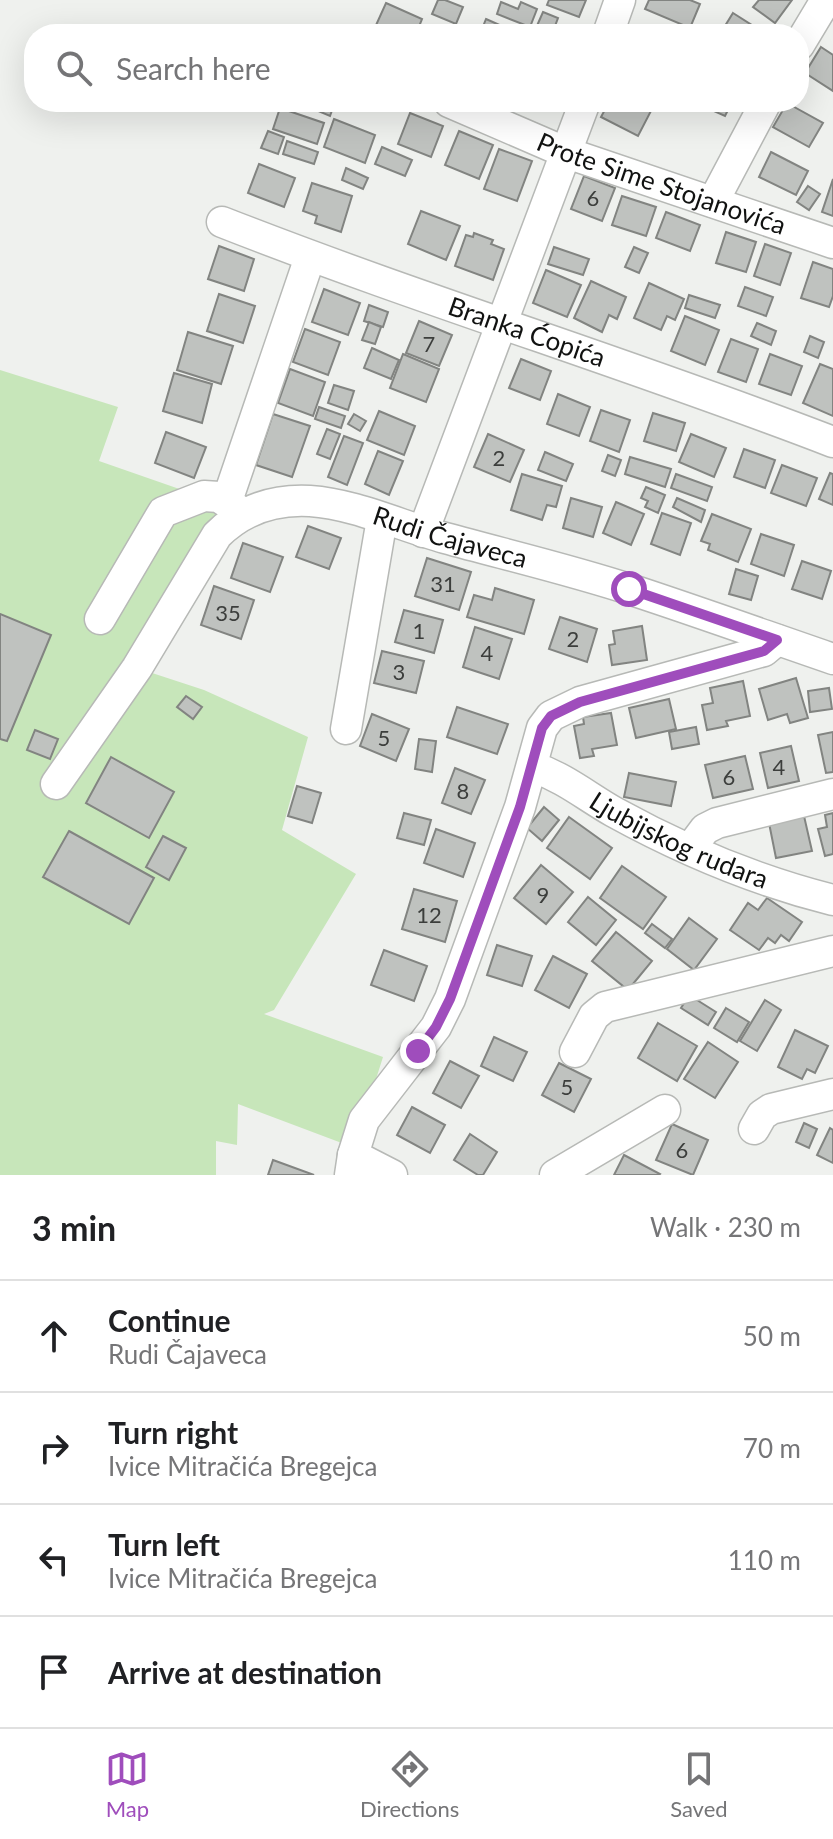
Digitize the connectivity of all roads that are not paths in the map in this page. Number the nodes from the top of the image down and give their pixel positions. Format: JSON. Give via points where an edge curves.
{"nodes":[{"id":1,"x":620,"y":0,"type":"edge"},
{"id":2,"x":826,"y":0,"type":"edge"},
{"id":3,"x":612,"y":24,"type":"edge"},
{"id":4,"x":809,"y":28,"type":"edge"},
{"id":5,"x":472,"y":112,"type":"edge"},
{"id":6,"x":581,"y":112,"type":"edge"},
{"id":7,"x":761,"y":112,"type":"edge"},
{"id":8,"x":567,"y":153,"type":"junction"},
{"id":9,"x":713,"y":202,"type":"junction"},
{"id":10,"x":222,"y":222,"type":"dead end"},
{"id":11,"x":833,"y":243,"type":"edge"},
{"id":12,"x":310,"y":257,"type":"junction"},
{"id":13,"x":502,"y":322,"type":"junction"},
{"id":14,"x":833,"y":442,"type":"edge"},
{"id":15,"x":234,"y":507,"type":"junction"},
{"id":16,"x":382,"y":519,"type":"junction"},
{"id":17,"x":423,"y":532,"type":"junction"},
{"id":18,"x":100,"y":619,"type":"dead end"},
{"id":19,"x":777,"y":640,"type":"junction"},
{"id":20,"x":833,"y":659,"type":"edge"},
{"id":21,"x":346,"y":729,"type":"dead end"},
{"id":22,"x":533,"y":767,"type":"junction"},
{"id":23,"x":56,"y":784,"type":"dead end"},
{"id":24,"x":833,"y":794,"type":"edge"},
{"id":25,"x":690,"y":849,"type":"junction"},
{"id":26,"x":833,"y":900,"type":"edge"},
{"id":27,"x":833,"y":951,"type":"edge"},
{"id":28,"x":575,"y":1052,"type":"dead end"},
{"id":29,"x":833,"y":1094,"type":"edge"},
{"id":30,"x":665,"y":1110,"type":"dead end"},
{"id":31,"x":754,"y":1129,"type":"dead end"},
{"id":32,"x":351,"y":1165,"type":"edge"},
{"id":33,"x":392,"y":1175,"type":"edge"},
{"id":34,"x":555,"y":1175,"type":"edge"}],
"edges":[{"from":1,"to":3,"type":"street"},
{"from":2,"to":4,"type":"street"},
{"from":5,"to":8,"type":"street","name":"Prote Sime Stojanovića"},
{"from":6,"to":8,"type":"street"},
{"from":7,"to":9,"type":"street"},
{"from":8,"to":9,"type":"street","name":"Prote Sime Stojanovića"},
{"from":8,"to":13,"type":"street"},
{"from":9,"to":11,"type":"street","name":"Prote Sime Stojanovića"},
{"from":10,"to":12,"type":"street","name":"Branka Ćopića"},
{"from":12,"to":13,"type":"street","name":"Branka Ćopića"},
{"from":12,"to":15,"type":"street"},
{"from":13,"to":14,"type":"street","name":"Branka Ćopića"},
{"from":13,"to":17,"type":"street"},
{"from":15,"to":16,"type":"street","name":"Rudi Čajaveca","via":[[311,501]]},
{"from":15,"to":18,"type":"street","via":[[219,497],[204,496],[163,512]]},
{"from":15,"to":23,"type":"street","name":"Rudi Čajaveca","via":[[137,668]]},
{"from":16,"to":17,"type":"street","name":"Rudi Čajaveca"},
{"from":16,"to":21,"type":"street"},
{"from":17,"to":19,"type":"street","name":"Rudi Čajaveca","via":[[629,589]]},
{"from":19,"to":20,"type":"street","name":"Rudi Čajaveca"},
{"from":19,"to":22,"type":"street","via":[[764,651],[563,709],[542,728]]},
{"from":22,"to":25,"type":"street","name":"Ljubijskog rudara","via":[[559,776],[613,812]]},
{"from":22,"to":32,"type":"street","via":[[450,999],[436,1027],[364,1120]]},
{"from":24,"to":25,"type":"street","via":[[717,823],[705,829]]},
{"from":25,"to":26,"type":"street","name":"Ljubijskog rudara","via":[[784,888]]},
{"from":27,"to":28,"type":"street","via":[[605,1007],[594,1016]]},
{"from":29,"to":31,"type":"street","via":[[771,1109]]},
{"from":30,"to":34,"type":"street"},
{"from":32,"to":33,"type":"street"}]}
